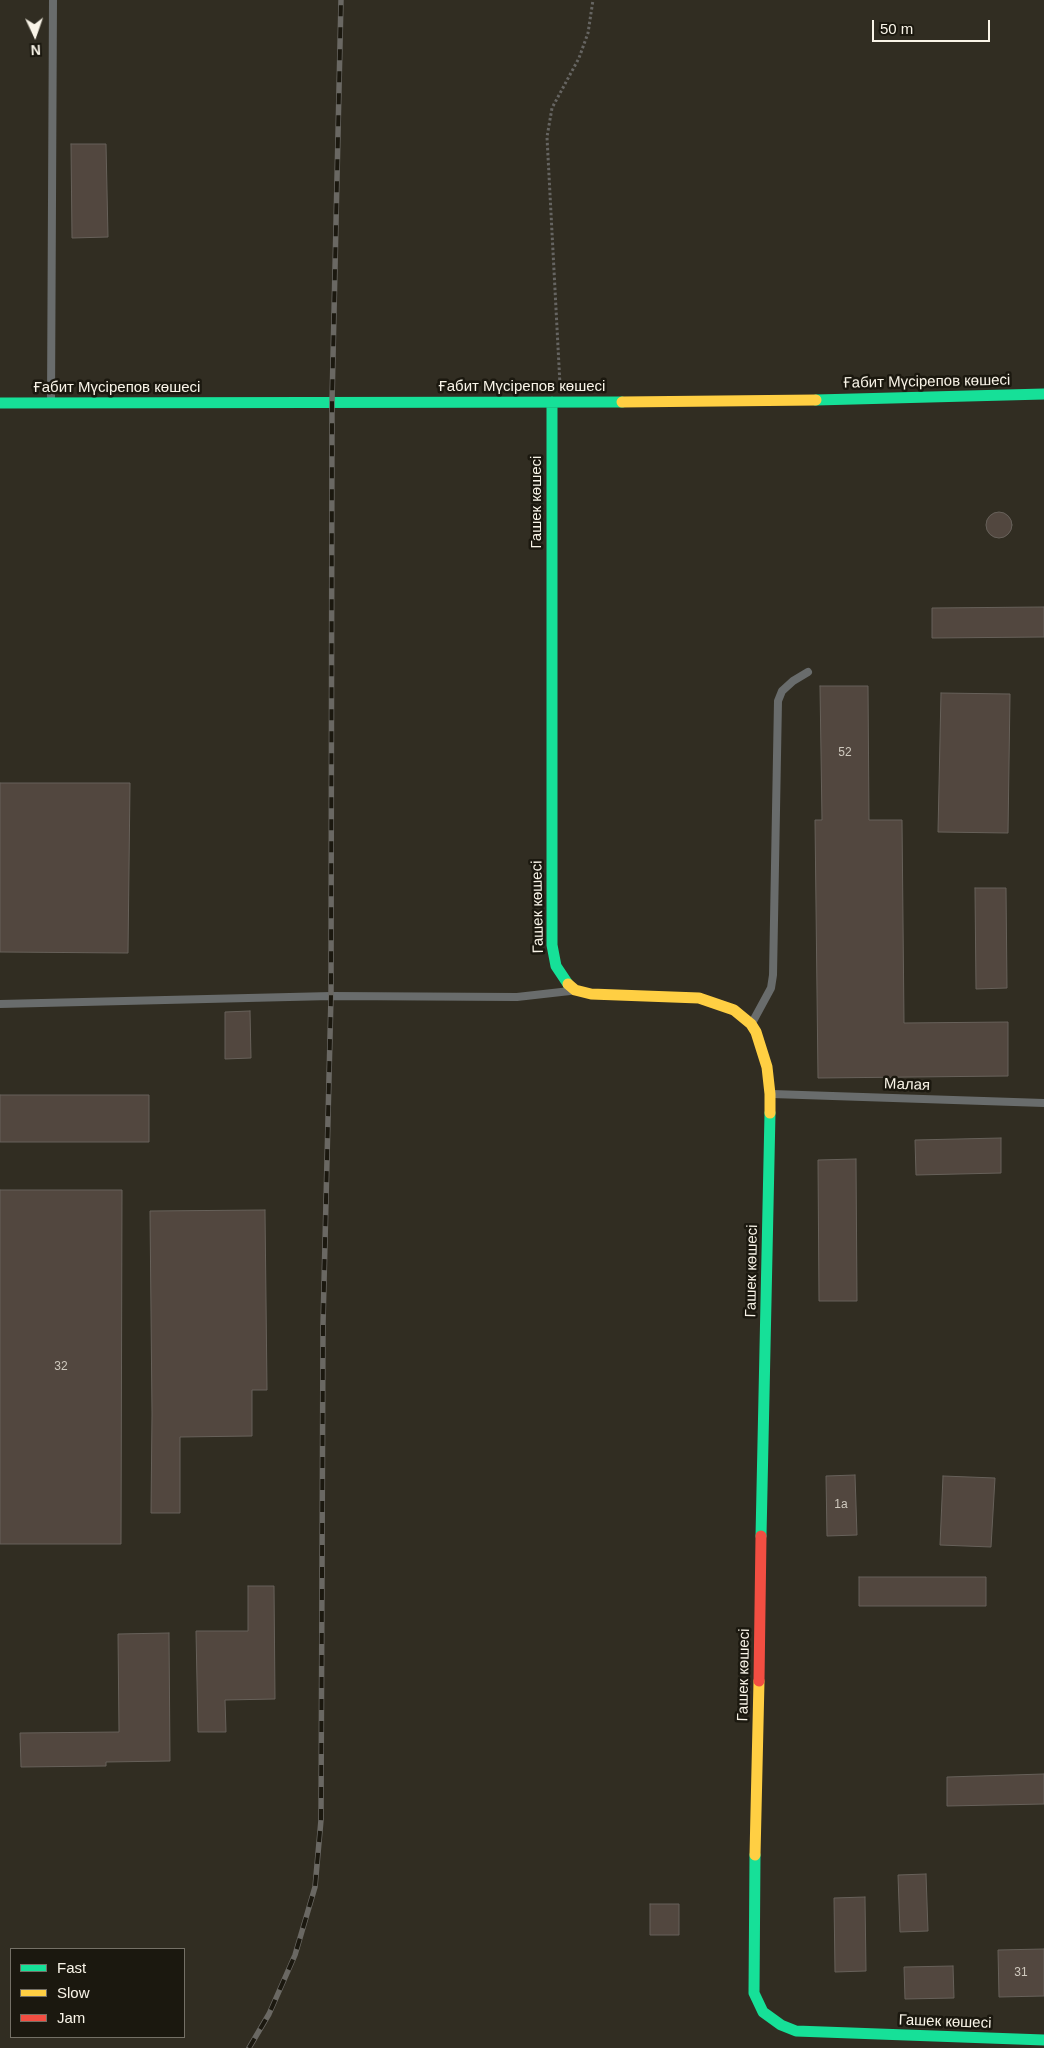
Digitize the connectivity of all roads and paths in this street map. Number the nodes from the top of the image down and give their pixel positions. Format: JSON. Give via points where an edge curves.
{"nodes":[{"id":1,"x":53,"y":0,"type":"edge"},
{"id":2,"x":593,"y":0,"type":"edge"},
{"id":3,"x":1044,"y":394,"type":"edge"},
{"id":4,"x":556,"y":402,"type":"junction"},
{"id":5,"x":0,"y":403,"type":"edge"},
{"id":6,"x":51,"y":403,"type":"junction"},
{"id":7,"x":808,"y":672,"type":"dead end"},
{"id":8,"x":575,"y":990,"type":"junction"},
{"id":9,"x":0,"y":1004,"type":"edge"},
{"id":10,"x":751,"y":1024,"type":"junction"},
{"id":11,"x":770,"y":1094,"type":"junction"},
{"id":12,"x":1044,"y":1103,"type":"edge"},
{"id":13,"x":850,"y":2034,"type":"junction"},
{"id":14,"x":1044,"y":2040,"type":"edge"},
{"id":15,"x":850,"y":2048,"type":"edge"}],
"edges":[{"from":1,"to":6,"type":"lane"},
{"from":2,"to":4,"type":"path","via":[[588,33],[579,58],[552,108],[547,137]]},
{"from":3,"to":4,"type":"street","name":"Ғабит Мүсірепов көшесі","via":[[726,402]]},
{"from":4,"to":6,"type":"street","name":"Ғабит Мүсірепов көшесі"},
{"from":4,"to":8,"type":"street","name":"Гашек көшесі","via":[[552,945],[556,966]]},
{"from":5,"to":6,"type":"street","name":"Ғабит Мүсірепов көшесі"},
{"from":7,"to":10,"type":"lane","via":[[782,691],[778,701],[773,975],[771,988]]},
{"from":8,"to":9,"type":"lane","via":[[517,998],[331,996]]},
{"from":8,"to":10,"type":"street","name":"Гашек көшесі","via":[[591,994],[699,998],[734,1010]]},
{"from":10,"to":11,"type":"street","name":"Гашек көшесі","via":[[763,1048]]},
{"from":11,"to":12,"type":"lane","name":"Малая"},
{"from":11,"to":13,"type":"street","name":"Гашек көшесі","via":[[754,1993],[763,2012],[781,2025],[796,2031]]},
{"from":13,"to":14,"type":"street","name":"Гашек көшесі"},
{"from":13,"to":15,"type":"street"}]}
